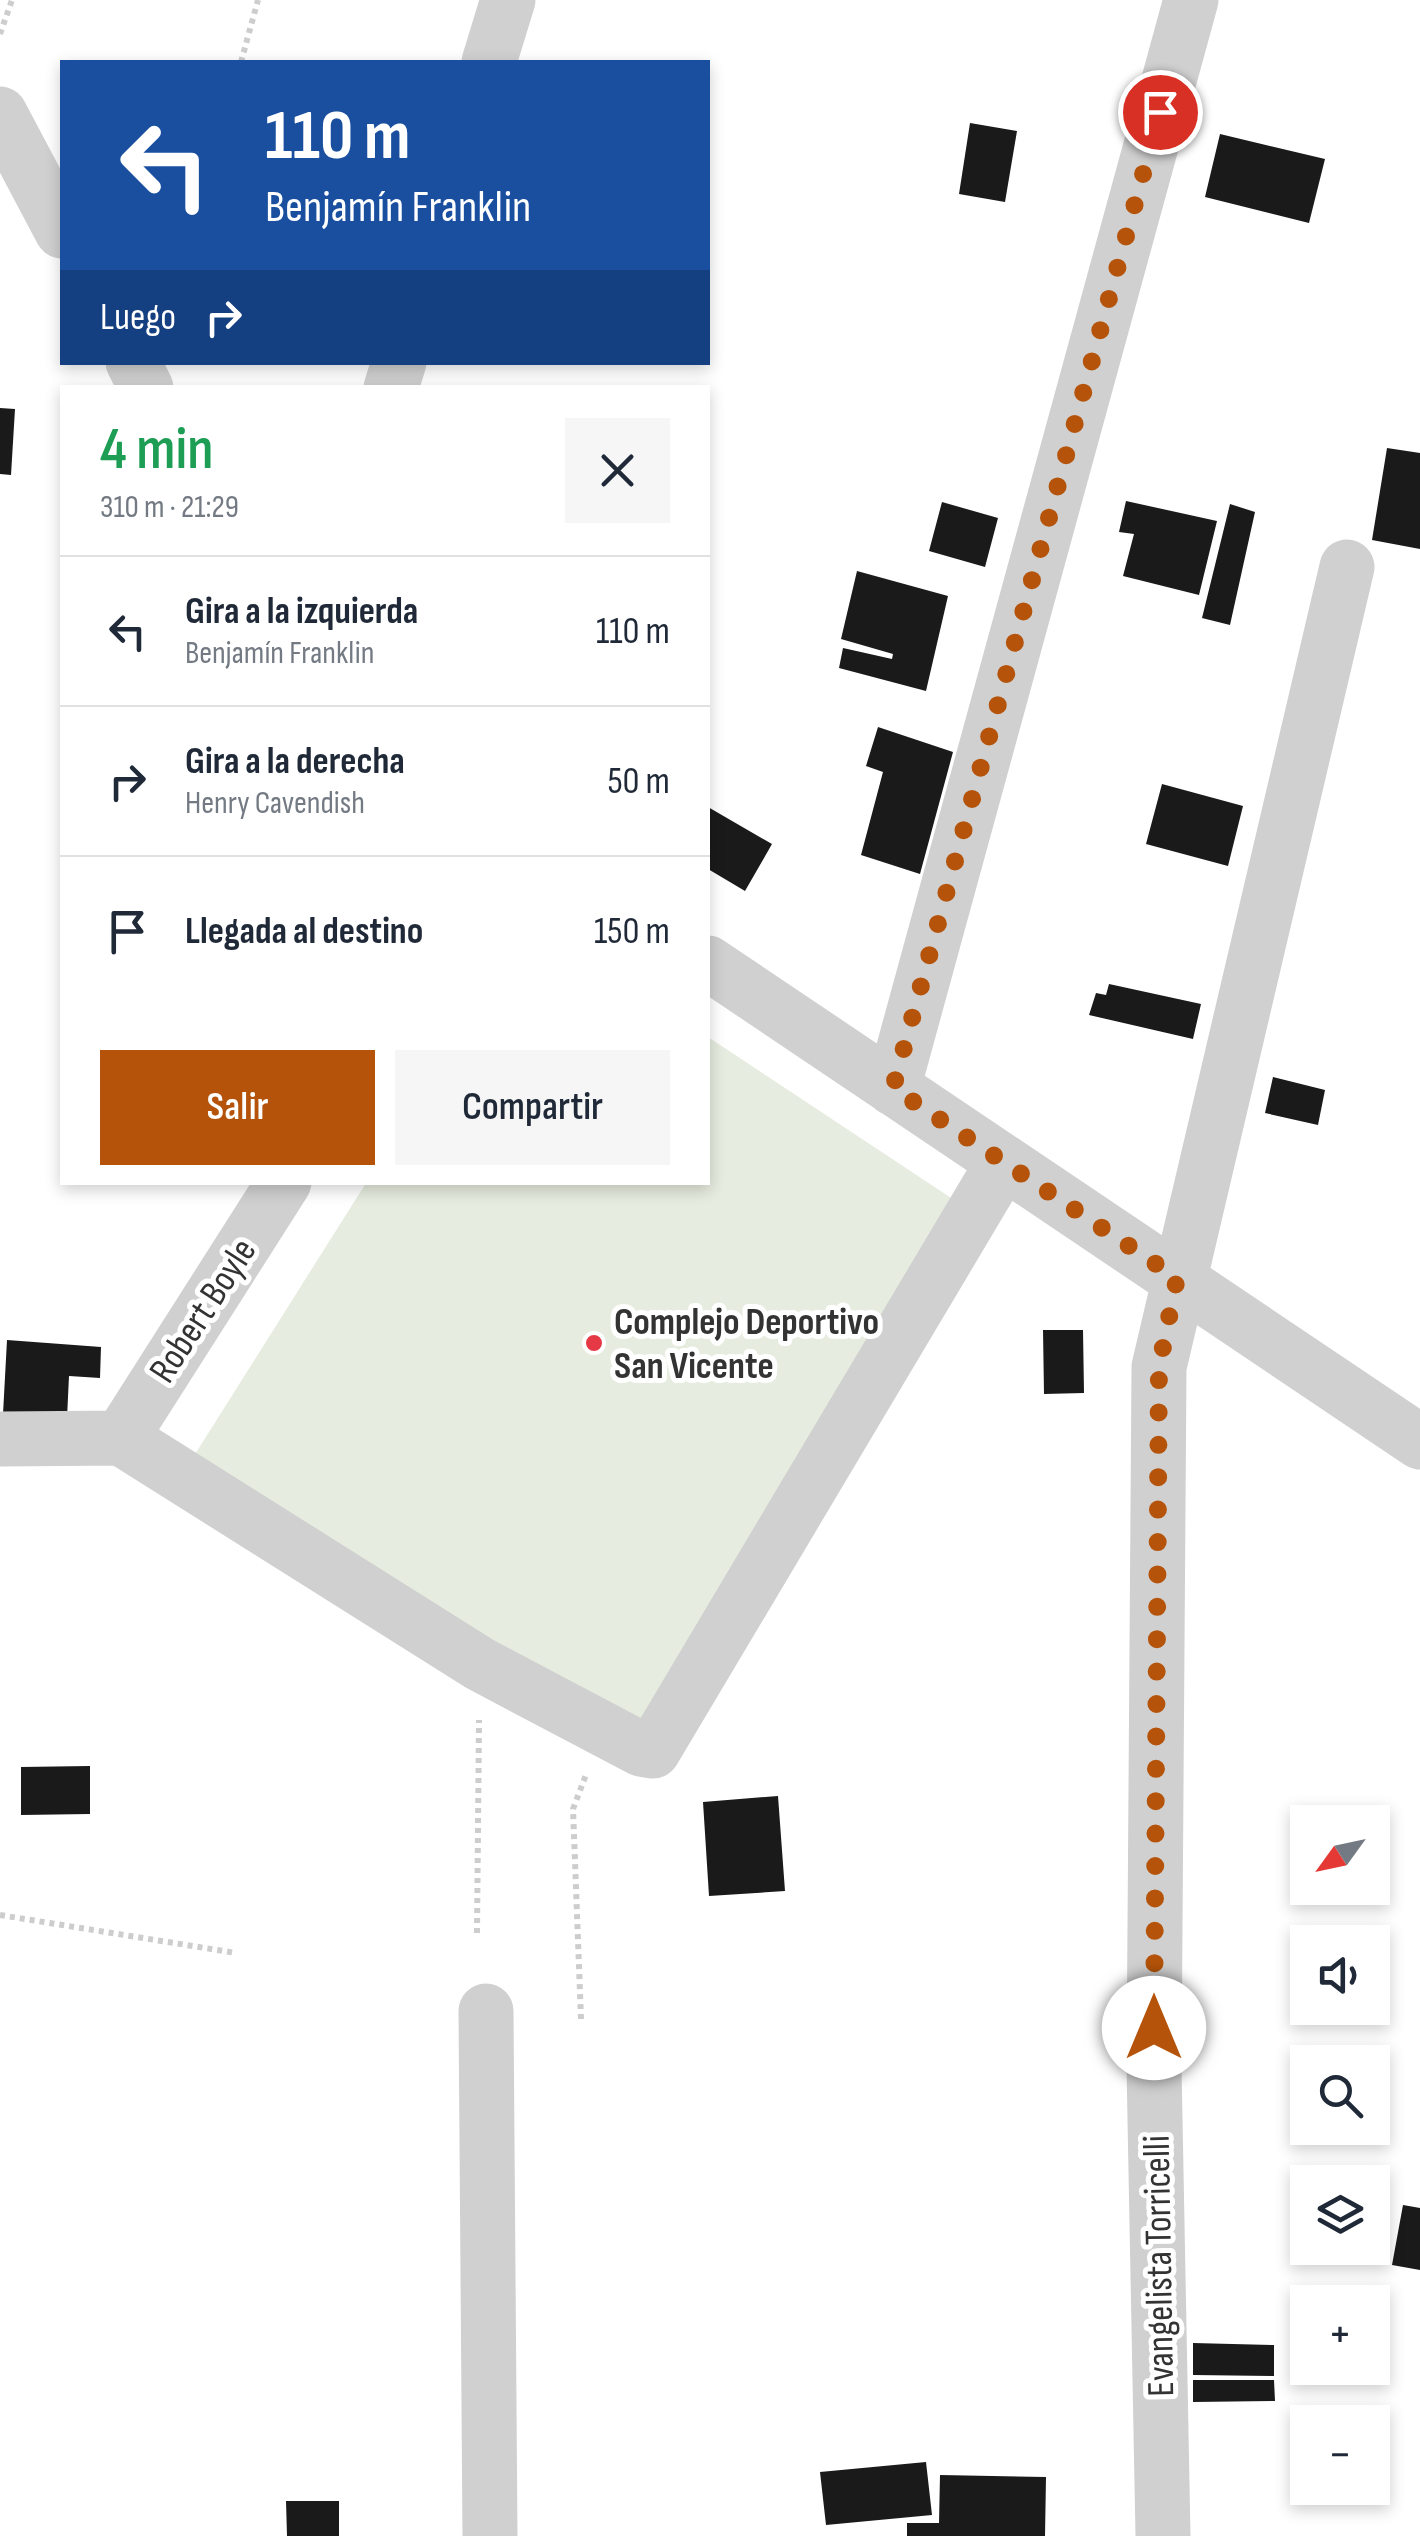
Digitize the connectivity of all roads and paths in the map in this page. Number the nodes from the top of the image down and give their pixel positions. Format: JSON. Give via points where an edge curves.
{"nodes":[{"id":1,"x":12,"y":0,"type":"edge"},
{"id":2,"x":258,"y":0,"type":"edge"},
{"id":3,"x":508,"y":0,"type":"edge"},
{"id":4,"x":1191,"y":0,"type":"edge"},
{"id":5,"x":0,"y":34,"type":"edge"},
{"id":6,"x":242,"y":60,"type":"edge"},
{"id":7,"x":490,"y":60,"type":"edge"},
{"id":8,"x":0,"y":114,"type":"edge"},
{"id":9,"x":60,"y":227,"type":"edge"},
{"id":10,"x":1347,"y":568,"type":"dead end"},
{"id":11,"x":710,"y":964,"type":"edge"},
{"id":12,"x":893,"y":1088,"type":"junction"},
{"id":13,"x":1004,"y":1163,"type":"junction"},
{"id":14,"x":282,"y":1185,"type":"edge"},
{"id":15,"x":1177,"y":1278,"type":"junction"},
{"id":16,"x":121,"y":1438,"type":"junction"},
{"id":17,"x":0,"y":1439,"type":"edge"},
{"id":18,"x":1420,"y":1442,"type":"edge"},
{"id":19,"x":480,"y":1664,"type":"junction"},
{"id":20,"x":611,"y":1732,"type":"junction"},
{"id":21,"x":0,"y":1916,"type":"edge"},
{"id":22,"x":476,"y":1933,"type":"dead end"},
{"id":23,"x":236,"y":1953,"type":"dead end"},
{"id":24,"x":486,"y":2011,"type":"dead end"},
{"id":25,"x":581,"y":2019,"type":"dead end"},
{"id":26,"x":490,"y":2536,"type":"edge"},
{"id":27,"x":1163,"y":2536,"type":"edge"}],
"edges":[{"from":1,"to":5,"type":"path"},
{"from":2,"to":6,"type":"path"},
{"from":3,"to":7,"type":"street"},
{"from":4,"to":12,"type":"street"},
{"from":8,"to":9,"type":"street"},
{"from":10,"to":15,"type":"street","name":"Evangelista Torricelli"},
{"from":11,"to":12,"type":"street"},
{"from":12,"to":13,"type":"street"},
{"from":13,"to":15,"type":"street"},
{"from":13,"to":20,"type":"street","via":[[657,1747],[647,1752]]},
{"from":14,"to":16,"type":"street","name":"Robert Boyle"},
{"from":15,"to":18,"type":"street"},
{"from":15,"to":27,"type":"street","name":"Evangelista Torricelli","via":[[1158,1387],[1154,2067]]},
{"from":16,"to":17,"type":"street"},
{"from":16,"to":19,"type":"street"},
{"from":19,"to":20,"type":"street"},
{"from":19,"to":22,"type":"path"},
{"from":20,"to":25,"type":"path","via":[[573,1809]]},
{"from":21,"to":23,"type":"path"},
{"from":24,"to":26,"type":"street"}]}
